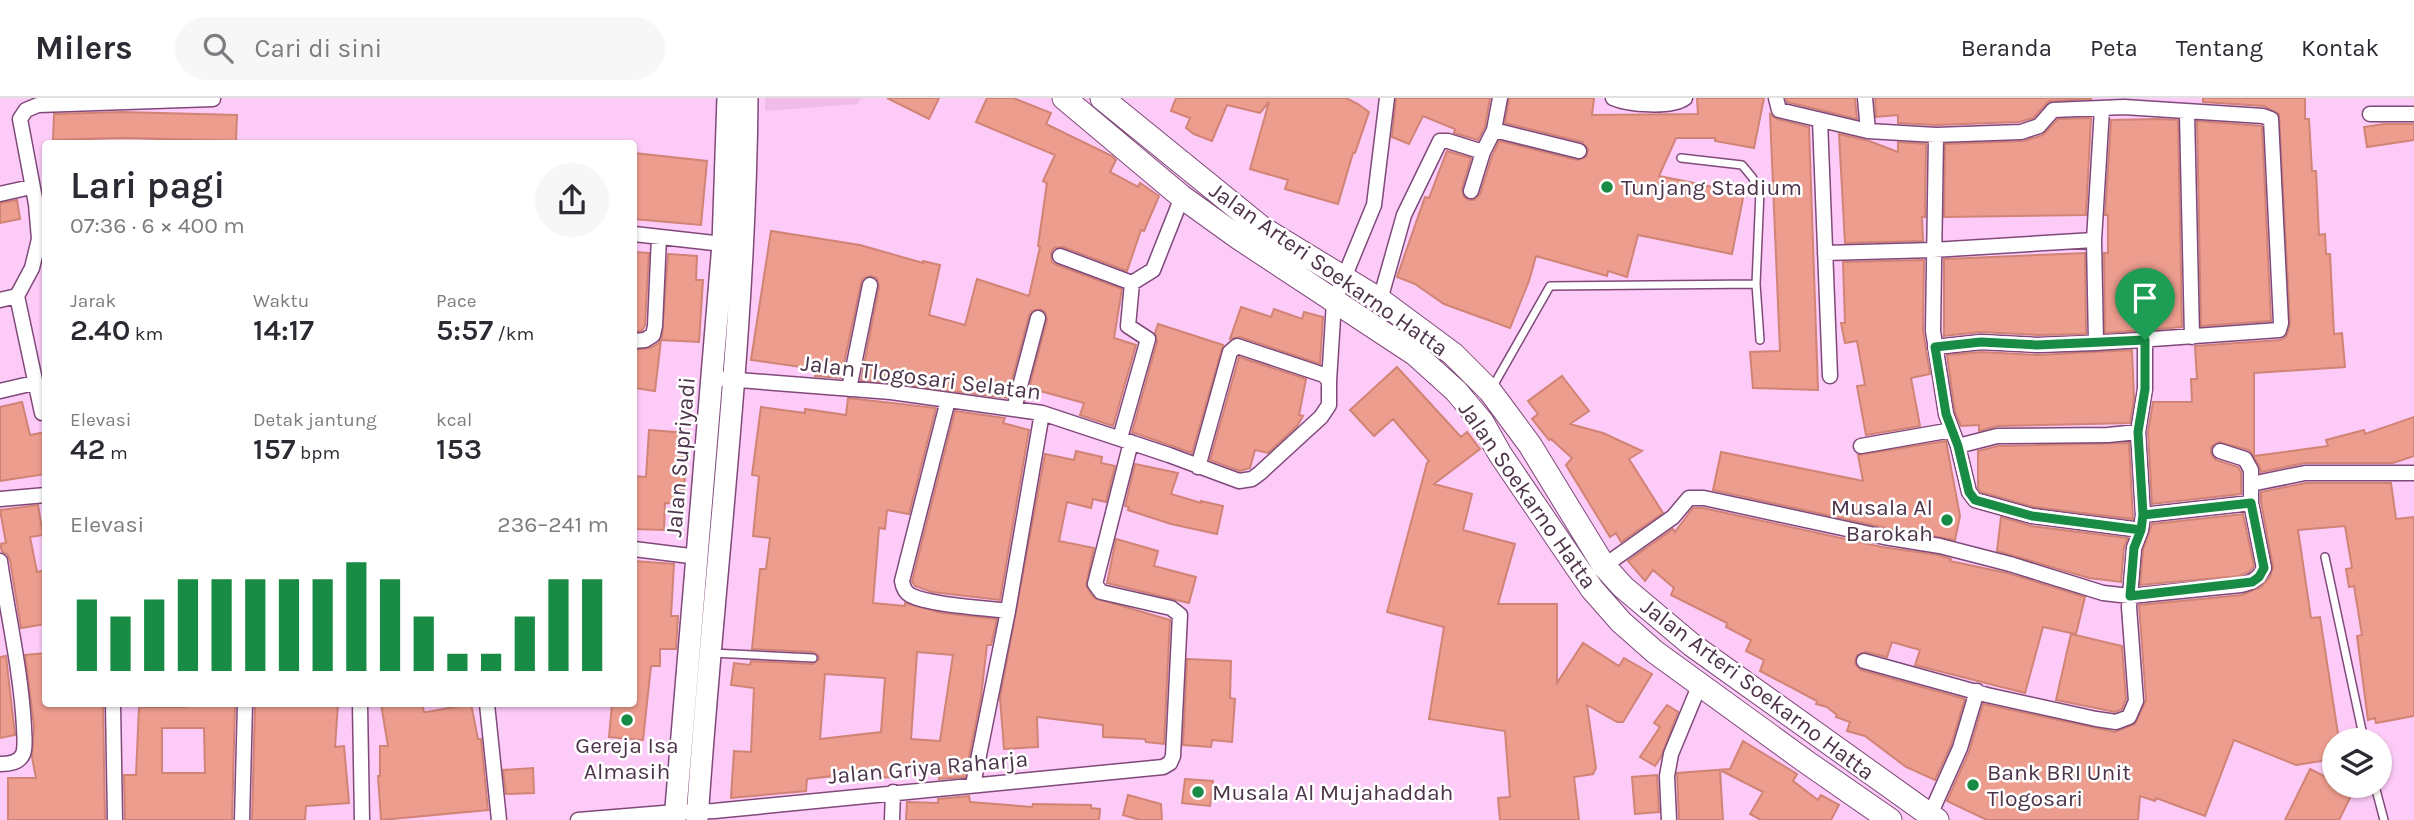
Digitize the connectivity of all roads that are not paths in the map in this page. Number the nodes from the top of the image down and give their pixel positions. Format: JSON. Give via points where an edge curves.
{"nodes":[{"id":1,"x":728,"y":98,"type":"edge"},
{"id":2,"x":747,"y":98,"type":"edge"},
{"id":3,"x":1063,"y":98,"type":"edge"},
{"id":4,"x":1102,"y":98,"type":"edge"},
{"id":5,"x":1387,"y":98,"type":"edge"},
{"id":6,"x":1500,"y":98,"type":"edge"},
{"id":7,"x":1613,"y":98,"type":"edge"},
{"id":8,"x":1685,"y":98,"type":"edge"},
{"id":9,"x":1776,"y":98,"type":"edge"},
{"id":10,"x":1865,"y":98,"type":"edge"},
{"id":11,"x":213,"y":99,"type":"edge"},
{"id":12,"x":2149,"y":103,"type":"edge"},
{"id":13,"x":2102,"y":109,"type":"junction"},
{"id":14,"x":2188,"y":113,"type":"junction"},
{"id":15,"x":2370,"y":114,"type":"dead end"},
{"id":16,"x":2414,"y":114,"type":"edge"},
{"id":17,"x":1820,"y":120,"type":"junction"},
{"id":18,"x":1494,"y":130,"type":"junction"},
{"id":19,"x":1868,"y":131,"type":"junction"},
{"id":20,"x":1936,"y":135,"type":"junction"},
{"id":21,"x":1579,"y":151,"type":"dead end"},
{"id":22,"x":1483,"y":152,"type":"junction"},
{"id":23,"x":1681,"y":158,"type":"dead end"},
{"id":24,"x":31,"y":187,"type":"junction"},
{"id":25,"x":1471,"y":191,"type":"dead end"},
{"id":26,"x":0,"y":194,"type":"edge"},
{"id":27,"x":1182,"y":197,"type":"junction"},
{"id":28,"x":41,"y":204,"type":"edge"},
{"id":29,"x":637,"y":234,"type":"edge"},
{"id":30,"x":659,"y":237,"type":"junction"},
{"id":31,"x":2094,"y":240,"type":"junction"},
{"id":32,"x":723,"y":244,"type":"junction"},
{"id":33,"x":1933,"y":250,"type":"junction"},
{"id":34,"x":1825,"y":253,"type":"junction"},
{"id":35,"x":1060,"y":256,"type":"dead end"},
{"id":36,"x":1343,"y":278,"type":"junction"},
{"id":37,"x":1132,"y":283,"type":"junction"},
{"id":38,"x":1756,"y":284,"type":"junction"},
{"id":39,"x":870,"y":285,"type":"dead end"},
{"id":40,"x":17,"y":296,"type":"junction"},
{"id":41,"x":0,"y":300,"type":"edge"},
{"id":42,"x":1380,"y":300,"type":"junction"},
{"id":43,"x":1334,"y":302,"type":"junction"},
{"id":44,"x":1038,"y":318,"type":"dead end"},
{"id":45,"x":2192,"y":337,"type":"junction"},
{"id":46,"x":1760,"y":340,"type":"dead end"},
{"id":47,"x":2145,"y":340,"type":"junction"},
{"id":48,"x":637,"y":341,"type":"edge"},
{"id":49,"x":2096,"y":343,"type":"junction"},
{"id":50,"x":1935,"y":347,"type":"junction"},
{"id":51,"x":1830,"y":376,"type":"dead end"},
{"id":52,"x":713,"y":378,"type":"junction"},
{"id":53,"x":734,"y":379,"type":"junction"},
{"id":54,"x":1329,"y":381,"type":"junction"},
{"id":55,"x":34,"y":383,"type":"junction"},
{"id":56,"x":849,"y":389,"type":"junction"},
{"id":57,"x":0,"y":391,"type":"edge"},
{"id":58,"x":1490,"y":391,"type":"junction"},
{"id":59,"x":948,"y":400,"type":"junction"},
{"id":60,"x":1014,"y":409,"type":"junction"},
{"id":61,"x":42,"y":413,"type":"dead end"},
{"id":62,"x":1042,"y":413,"type":"junction"},
{"id":63,"x":1952,"y":430,"type":"junction"},
{"id":64,"x":2138,"y":432,"type":"junction"},
{"id":65,"x":1126,"y":440,"type":"junction"},
{"id":66,"x":1861,"y":446,"type":"dead end"},
{"id":67,"x":1958,"y":446,"type":"junction"},
{"id":68,"x":2220,"y":451,"type":"dead end"},
{"id":69,"x":1198,"y":467,"type":"junction"},
{"id":70,"x":2414,"y":473,"type":"edge"},
{"id":71,"x":2251,"y":484,"type":"junction"},
{"id":72,"x":42,"y":495,"type":"edge"},
{"id":73,"x":0,"y":499,"type":"edge"},
{"id":74,"x":2251,"y":503,"type":"junction"},
{"id":75,"x":2142,"y":523,"type":"junction"},
{"id":76,"x":637,"y":549,"type":"edge"},
{"id":77,"x":698,"y":556,"type":"junction"},
{"id":78,"x":2325,"y":556,"type":"dead end"},
{"id":79,"x":0,"y":561,"type":"edge"},
{"id":80,"x":1604,"y":566,"type":"junction"},
{"id":81,"x":2130,"y":596,"type":"junction"},
{"id":82,"x":1008,"y":611,"type":"junction"},
{"id":83,"x":690,"y":651,"type":"junction"},
{"id":84,"x":712,"y":653,"type":"junction"},
{"id":85,"x":813,"y":658,"type":"dead end"},
{"id":86,"x":1864,"y":661,"type":"dead end"},
{"id":87,"x":1700,"y":684,"type":"junction"},
{"id":88,"x":1977,"y":691,"type":"junction"},
{"id":89,"x":113,"y":707,"type":"edge"},
{"id":90,"x":245,"y":707,"type":"edge"},
{"id":91,"x":360,"y":707,"type":"edge"},
{"id":92,"x":487,"y":707,"type":"edge"},
{"id":93,"x":2361,"y":728,"type":"edge"},
{"id":94,"x":0,"y":764,"type":"edge"},
{"id":95,"x":973,"y":785,"type":"junction"},
{"id":96,"x":893,"y":792,"type":"junction"},
{"id":97,"x":2378,"y":798,"type":"edge"},
{"id":98,"x":675,"y":816,"type":"edge"},
{"id":99,"x":698,"y":816,"type":"edge"},
{"id":100,"x":1933,"y":817,"type":"edge"},
{"id":101,"x":115,"y":820,"type":"edge"},
{"id":102,"x":242,"y":820,"type":"edge"},
{"id":103,"x":362,"y":820,"type":"edge"},
{"id":104,"x":499,"y":820,"type":"edge"},
{"id":105,"x":578,"y":820,"type":"edge"},
{"id":106,"x":892,"y":820,"type":"edge"},
{"id":107,"x":1668,"y":820,"type":"edge"},
{"id":108,"x":1890,"y":820,"type":"edge"},
{"id":109,"x":2384,"y":820,"type":"edge"}],
"edges":[{"from":1,"to":32,"type":"street","name":"Jalan Supriyadi"},
{"from":2,"to":53,"type":"street","name":"Jalan Supriyadi"},
{"from":3,"to":27,"type":"main road","name":"Jalan Soekarno Hatta"},
{"from":4,"to":36,"type":"main road","name":"Jalan Arteri Soekarno Hatta","via":[[1262,228]]},
{"from":5,"to":36,"type":"street","via":[[1374,205]]},
{"from":6,"to":18,"type":"street"},
{"from":7,"to":8,"type":"street","via":[[1672,104]]},
{"from":9,"to":17,"type":"street","via":[[1779,110]]},
{"from":10,"to":19,"type":"street"},
{"from":11,"to":24,"type":"street","via":[[38,105],[26,110],[20,119]]},
{"from":12,"to":13,"type":"street"},
{"from":12,"to":14,"type":"street"},
{"from":13,"to":20,"type":"street","via":[[2053,110],[2039,126],[2021,132]]},
{"from":13,"to":31,"type":"street"},
{"from":14,"to":45,"type":"street"},
{"from":14,"to":45,"type":"street","via":[[2271,119],[2281,324],[2278,330]]},
{"from":15,"to":16,"type":"street"},
{"from":17,"to":19,"type":"street"},
{"from":17,"to":34,"type":"street"},
{"from":18,"to":21,"type":"street"},
{"from":18,"to":22,"type":"street"},
{"from":19,"to":20,"type":"street"},
{"from":20,"to":33,"type":"street"},
{"from":22,"to":25,"type":"street"},
{"from":22,"to":42,"type":"street","via":[[1440,141],[1404,215]]},
{"from":23,"to":38,"type":"lane","via":[[1742,165],[1752,177],[1760,191]]},
{"from":24,"to":26,"type":"street"},
{"from":24,"to":28,"type":"street"},
{"from":27,"to":37,"type":"street","via":[[1153,270]]},
{"from":27,"to":43,"type":"main road","name":"Jalan Soekarno Hatta"},
{"from":28,"to":40,"type":"street","via":[[32,268]]},
{"from":29,"to":30,"type":"street"},
{"from":30,"to":32,"type":"street"},
{"from":30,"to":48,"type":"street","via":[[655,326],[653,335]]},
{"from":31,"to":33,"type":"street"},
{"from":31,"to":49,"type":"street"},
{"from":32,"to":52,"type":"street","name":"Jalan Supriyadi"},
{"from":33,"to":34,"type":"street"},
{"from":33,"to":50,"type":"street"},
{"from":34,"to":51,"type":"street"},
{"from":35,"to":37,"type":"street"},
{"from":36,"to":42,"type":"main road","name":"Jalan Arteri Soekarno Hatta"},
{"from":36,"to":43,"type":"street"},
{"from":37,"to":65,"type":"street","via":[[1128,326],[1148,340]]},
{"from":38,"to":46,"type":"lane"},
{"from":38,"to":58,"type":"lane","via":[[1550,286]]},
{"from":39,"to":56,"type":"street"},
{"from":40,"to":41,"type":"street"},
{"from":40,"to":55,"type":"street"},
{"from":42,"to":58,"type":"main road","name":"Jalan Arteri Soekarno Hatta","via":[[1453,354]]},
{"from":43,"to":54,"type":"street"},
{"from":43,"to":87,"type":"main road","name":"Jalan Soekarno Hatta","via":[[1415,354],[1456,391],[1482,422],[1592,589],[1655,652]]},
{"from":44,"to":60,"type":"street"},
{"from":45,"to":47,"type":"street"},
{"from":47,"to":49,"type":"street"},
{"from":47,"to":64,"type":"street","via":[[2145,389]]},
{"from":49,"to":50,"type":"street","via":[[1981,342]]},
{"from":50,"to":63,"type":"street"},
{"from":52,"to":53,"type":"street","name":"Jalan Tlogosari Selatan"},
{"from":52,"to":77,"type":"street","name":"Jalan Supriyadi"},
{"from":53,"to":56,"type":"street","name":"Jalan Tlogosari Selatan"},
{"from":53,"to":84,"type":"street","name":"Jalan Supriyadi"},
{"from":54,"to":69,"type":"street","name":"Jalan Tlogosari Selatan","via":[[1329,405],[1321,417],[1259,473],[1244,481]]},
{"from":54,"to":69,"type":"street","via":[[1324,375],[1233,347]]},
{"from":55,"to":57,"type":"street"},
{"from":55,"to":61,"type":"street"},
{"from":56,"to":59,"type":"street","name":"Jalan Tlogosari Selatan"},
{"from":58,"to":80,"type":"main road","name":"Jalan Arteri Soekarno Hatta","via":[[1530,445]]},
{"from":59,"to":60,"type":"street","name":"Jalan Tlogosari Selatan"},
{"from":59,"to":82,"type":"street","via":[[903,587],[912,596]]},
{"from":60,"to":62,"type":"street","name":"Jalan Tlogosari Selatan"},
{"from":62,"to":65,"type":"street","name":"Jalan Tlogosari Selatan"},
{"from":62,"to":82,"type":"street"},
{"from":63,"to":66,"type":"street"},
{"from":63,"to":67,"type":"street"},
{"from":64,"to":67,"type":"street","via":[[1997,436]]},
{"from":64,"to":75,"type":"street"},
{"from":65,"to":69,"type":"street","name":"Jalan Tlogosari Selatan"},
{"from":65,"to":95,"type":"street","name":"Jalan Griya Raharja","via":[[1095,584],[1101,592],[1171,608],[1180,615],[1170,763]]},
{"from":67,"to":75,"type":"street","via":[[1975,500],[2032,516]]},
{"from":68,"to":71,"type":"street","via":[[2245,459]]},
{"from":70,"to":71,"type":"street","via":[[2305,473]]},
{"from":71,"to":74,"type":"street"},
{"from":72,"to":73,"type":"street"},
{"from":74,"to":75,"type":"street"},
{"from":74,"to":81,"type":"street","via":[[2264,568],[2259,577],[2241,585]]},
{"from":75,"to":81,"type":"street","via":[[2134,548]]},
{"from":76,"to":77,"type":"street"},
{"from":77,"to":83,"type":"street","name":"Jalan Supriyadi"},
{"from":78,"to":93,"type":"lane"},
{"from":79,"to":94,"type":"street","via":[[21,694],[24,744],[19,760]]},
{"from":80,"to":81,"type":"street","via":[[1673,517],[1689,498],[1704,498],[1940,546],[2103,593]]},
{"from":80,"to":100,"type":"main road","name":"Jalan Arteri Soekarno Hatta","via":[[1692,645]]},
{"from":81,"to":88,"type":"street","via":[[2136,701],[2129,717],[2116,722],[2096,719]]},
{"from":82,"to":95,"type":"street"},
{"from":83,"to":84,"type":"lane"},
{"from":83,"to":98,"type":"street","name":"Jalan Supriyadi"},
{"from":84,"to":85,"type":"lane"},
{"from":84,"to":99,"type":"street","name":"Jalan Supriyadi"},
{"from":86,"to":88,"type":"street"},
{"from":87,"to":107,"type":"street","via":[[1671,754]]},
{"from":87,"to":108,"type":"main road","name":"Jalan Soekarno Hatta"},
{"from":88,"to":100,"type":"street"},
{"from":89,"to":101,"type":"street"},
{"from":90,"to":102,"type":"street"},
{"from":91,"to":103,"type":"street"},
{"from":92,"to":104,"type":"street"},
{"from":95,"to":96,"type":"street","name":"Jalan Griya Raharja"},
{"from":96,"to":99,"type":"street","name":"Jalan Griya Raharja"},
{"from":96,"to":106,"type":"street"},
{"from":97,"to":109,"type":"lane"},
{"from":98,"to":99,"type":"street","name":"Jalan Griya Raharja"},
{"from":98,"to":105,"type":"street","name":"Jalan Griya Raharja"}]}
